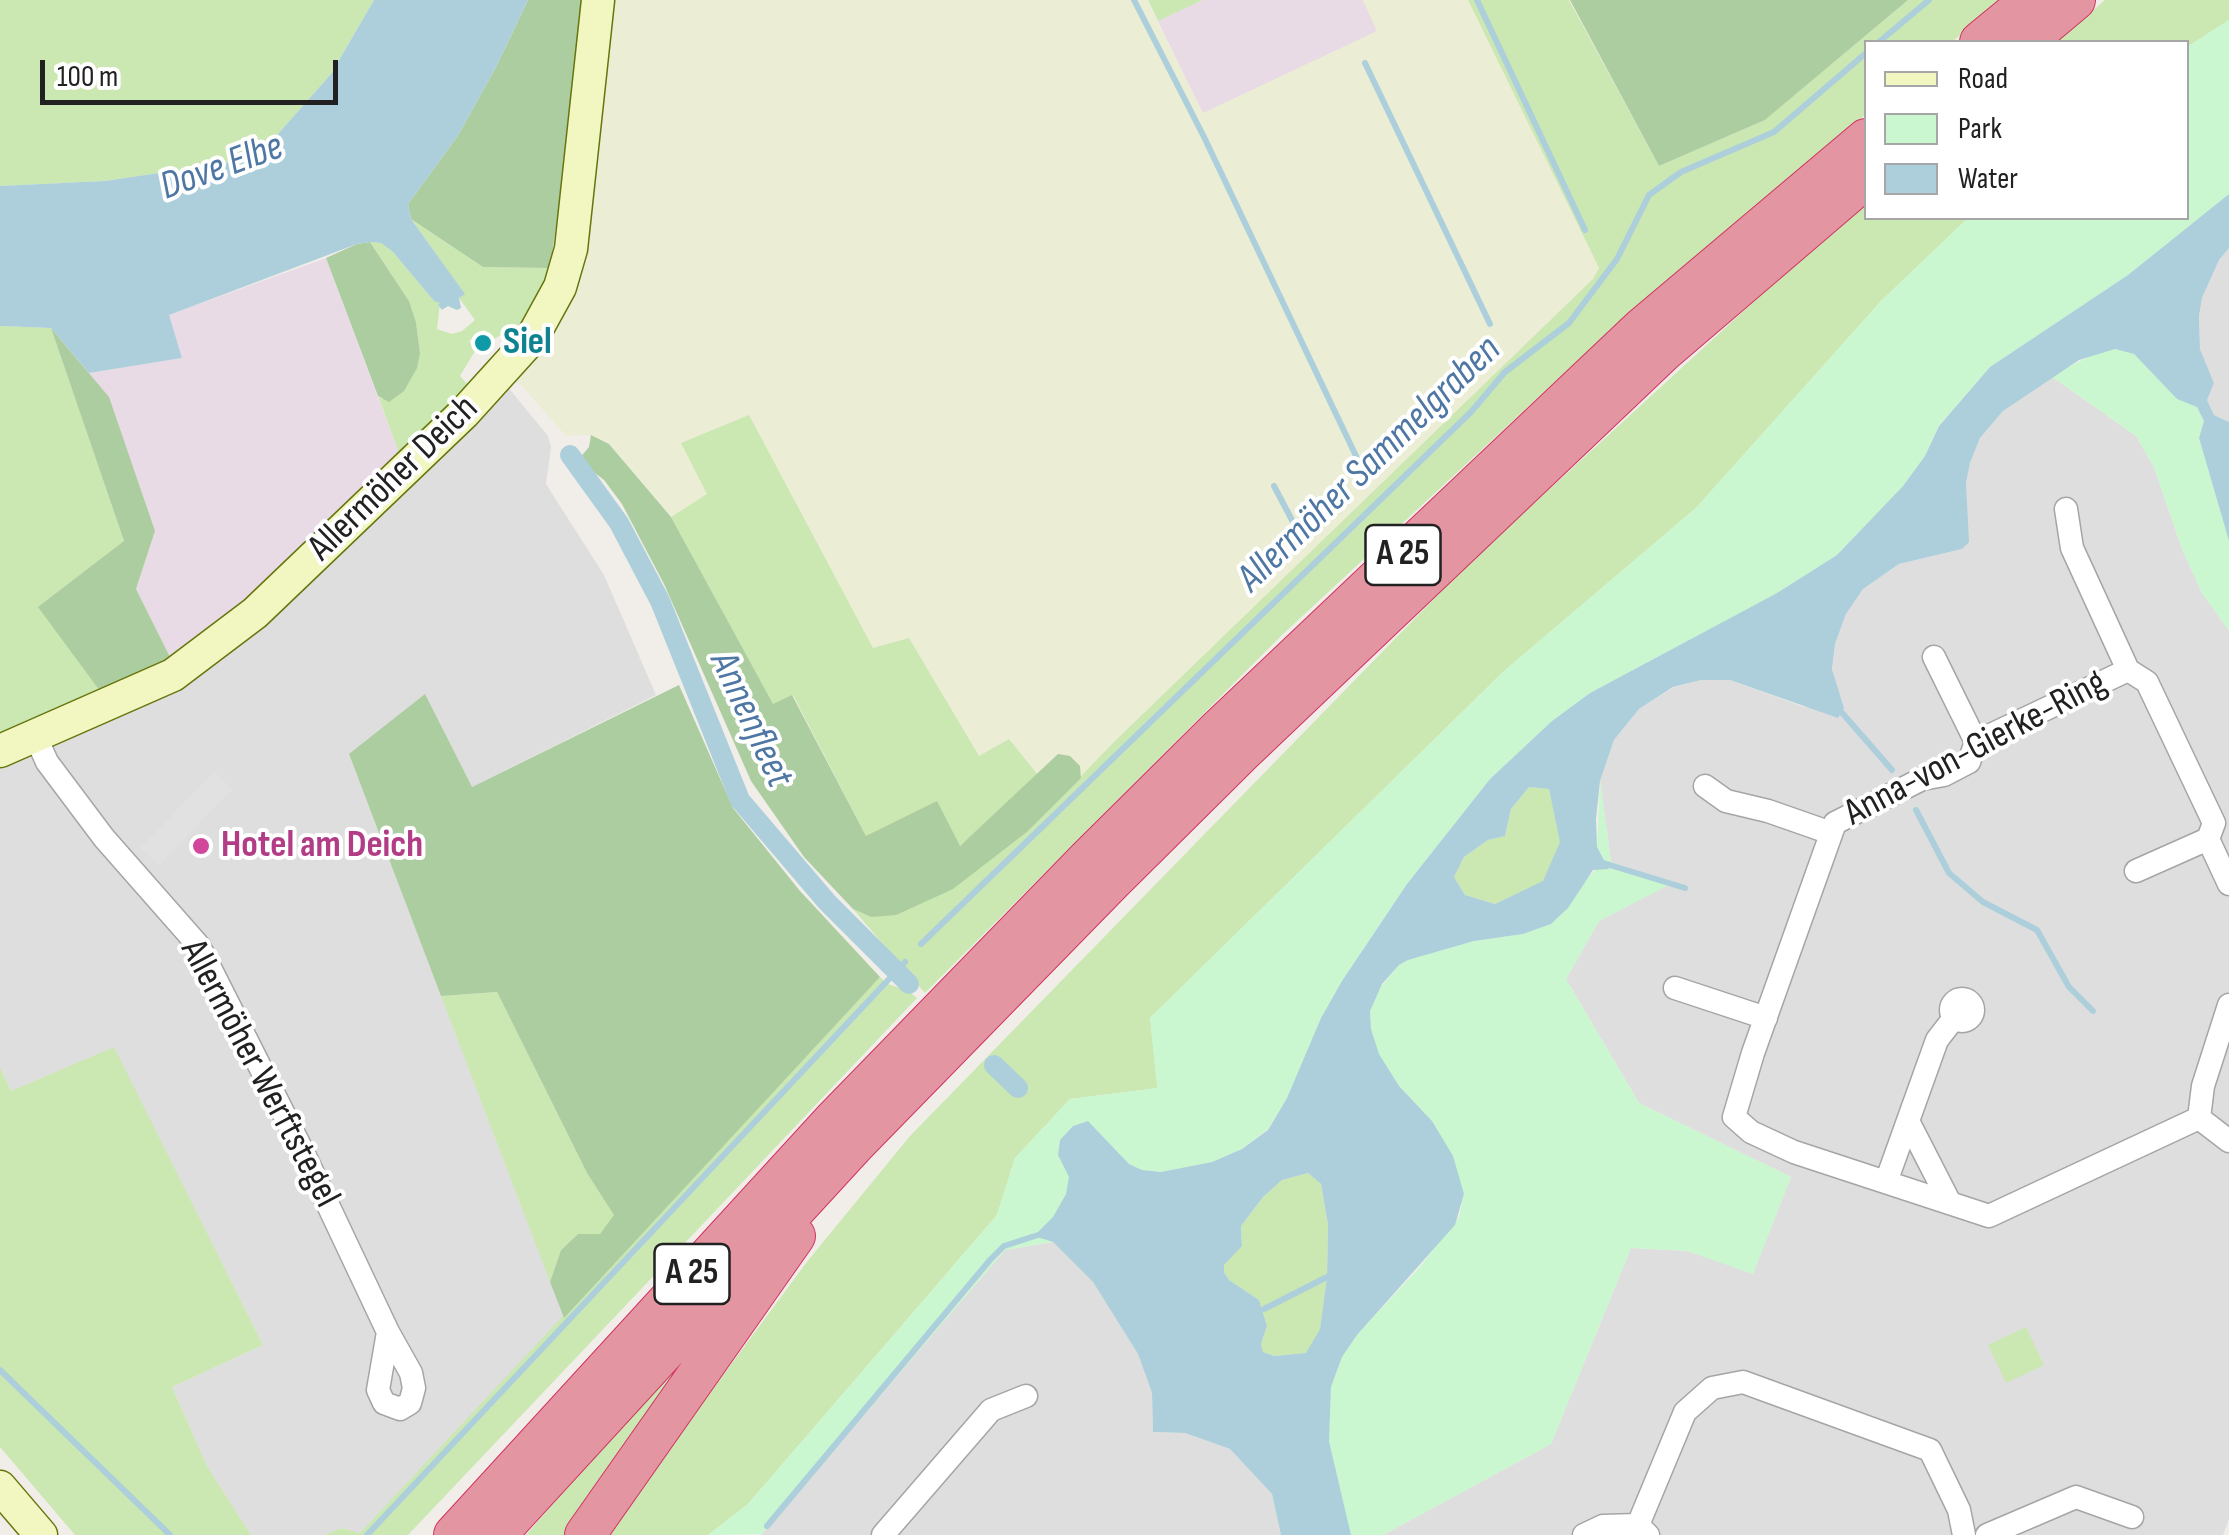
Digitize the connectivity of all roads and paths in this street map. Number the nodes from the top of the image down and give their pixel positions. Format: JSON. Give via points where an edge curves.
{"nodes":[{"id":1,"x":598,"y":0,"type":"edge"},
{"id":2,"x":2031,"y":0,"type":"edge"},
{"id":3,"x":2074,"y":0,"type":"edge"},
{"id":4,"x":1982,"y":40,"type":"edge"},
{"id":5,"x":2027,"y":40,"type":"edge"},
{"id":6,"x":1864,"y":140,"type":"edge"},
{"id":7,"x":1864,"y":180,"type":"edge"},
{"id":8,"x":2066,"y":509,"type":"dead end"},
{"id":9,"x":1934,"y":657,"type":"dead end"},
{"id":10,"x":2128,"y":670,"type":"junction"},
{"id":11,"x":34,"y":735,"type":"junction"},
{"id":12,"x":1976,"y":742,"type":"junction"},
{"id":13,"x":0,"y":751,"type":"edge"},
{"id":14,"x":1705,"y":786,"type":"dead end"},
{"id":15,"x":1831,"y":833,"type":"junction"},
{"id":16,"x":2208,"y":838,"type":"junction"},
{"id":17,"x":2136,"y":871,"type":"dead end"},
{"id":18,"x":2229,"y":884,"type":"edge"},
{"id":19,"x":1675,"y":988,"type":"dead end"},
{"id":20,"x":971,"y":1001,"type":"junction"},
{"id":21,"x":2229,"y":1005,"type":"edge"},
{"id":22,"x":1766,"y":1018,"type":"junction"},
{"id":23,"x":1954,"y":1018,"type":"dead end"},
{"id":24,"x":925,"y":1048,"type":"junction"},
{"id":25,"x":2200,"y":1118,"type":"junction"},
{"id":26,"x":1908,"y":1121,"type":"junction"},
{"id":27,"x":2229,"y":1141,"type":"edge"},
{"id":28,"x":856,"y":1143,"type":"junction"},
{"id":29,"x":1886,"y":1182,"type":"junction"},
{"id":30,"x":1950,"y":1204,"type":"junction"},
{"id":31,"x":388,"y":1332,"type":"dead end"},
{"id":32,"x":1026,"y":1396,"type":"dead end"},
{"id":33,"x":0,"y":1486,"type":"edge"},
{"id":34,"x":2132,"y":1517,"type":"dead end"},
{"id":35,"x":1643,"y":1530,"type":"edge"},
{"id":36,"x":41,"y":1535,"type":"edge"},
{"id":37,"x":454,"y":1535,"type":"edge"},
{"id":38,"x":496,"y":1535,"type":"edge"},
{"id":39,"x":585,"y":1535,"type":"edge"},
{"id":40,"x":883,"y":1535,"type":"edge"},
{"id":41,"x":1584,"y":1535,"type":"edge"},
{"id":42,"x":1964,"y":1535,"type":"edge"},
{"id":43,"x":1988,"y":1535,"type":"edge"}],
"edges":[{"from":1,"to":11,"type":"street","name":"Allermöher Deich","via":[[571,249],[553,303],[532,338],[464,413],[255,613],[173,675]]},
{"from":2,"to":4,"type":"highway"},
{"from":3,"to":5,"type":"highway"},
{"from":6,"to":20,"type":"highway","number":"A 25","via":[[1642,328],[1220,728]]},
{"from":7,"to":20,"type":"highway","number":"A 25","via":[[1664,351]]},
{"from":8,"to":10,"type":"street","name":"Anna-von-Gierke-Ring","via":[[2072,548]]},
{"from":9,"to":12,"type":"street"},
{"from":10,"to":12,"type":"street","name":"Anna-von-Gierke-Ring"},
{"from":10,"to":16,"type":"street","name":"Anna-von-Gierke-Ring","via":[[2147,682],[2214,823]]},
{"from":11,"to":13,"type":"street","name":"Allermöher Deich"},
{"from":11,"to":31,"type":"street","name":"Allermöher Werftstegel","via":[[46,762],[104,838],[199,946]]},
{"from":12,"to":15,"type":"street","name":"Anna-von-Gierke-Ring","via":[[1969,762],[1835,823]]},
{"from":14,"to":15,"type":"street","name":"Anna-von-Gierke-Ring","via":[[1726,801]]},
{"from":15,"to":22,"type":"street","name":"Anna-von-Gierke-Ring"},
{"from":16,"to":17,"type":"street"},
{"from":16,"to":18,"type":"street","name":"Anna-von-Gierke-Ring"},
{"from":19,"to":22,"type":"street"},
{"from":20,"to":24,"type":"highway","number":"A 25"},
{"from":21,"to":25,"type":"street","via":[[2203,1086]]},
{"from":22,"to":29,"type":"street","name":"Anna-von-Gierke-Ring","via":[[1734,1117],[1794,1152]]},
{"from":23,"to":26,"type":"street","via":[[1937,1040]]},
{"from":24,"to":28,"type":"highway","number":"A 25"},
{"from":24,"to":37,"type":"highway","number":"A 25"},
{"from":25,"to":27,"type":"street"},
{"from":25,"to":30,"type":"street","name":"Anna-von-Gierke-Ring","via":[[1990,1216]]},
{"from":26,"to":29,"type":"street"},
{"from":26,"to":30,"type":"street"},
{"from":28,"to":38,"type":"highway","number":"A 25"},
{"from":28,"to":39,"type":"highway"},
{"from":29,"to":30,"type":"street","name":"Anna-von-Gierke-Ring"},
{"from":32,"to":40,"type":"street","via":[[990,1410]]},
{"from":33,"to":36,"type":"street"},
{"from":34,"to":43,"type":"street","via":[[2076,1497]]},
{"from":35,"to":41,"type":"street","via":[[1603,1526]]},
{"from":35,"to":42,"type":"street","via":[[1684,1412],[1712,1388],[1743,1382],[1930,1450]]}]}
